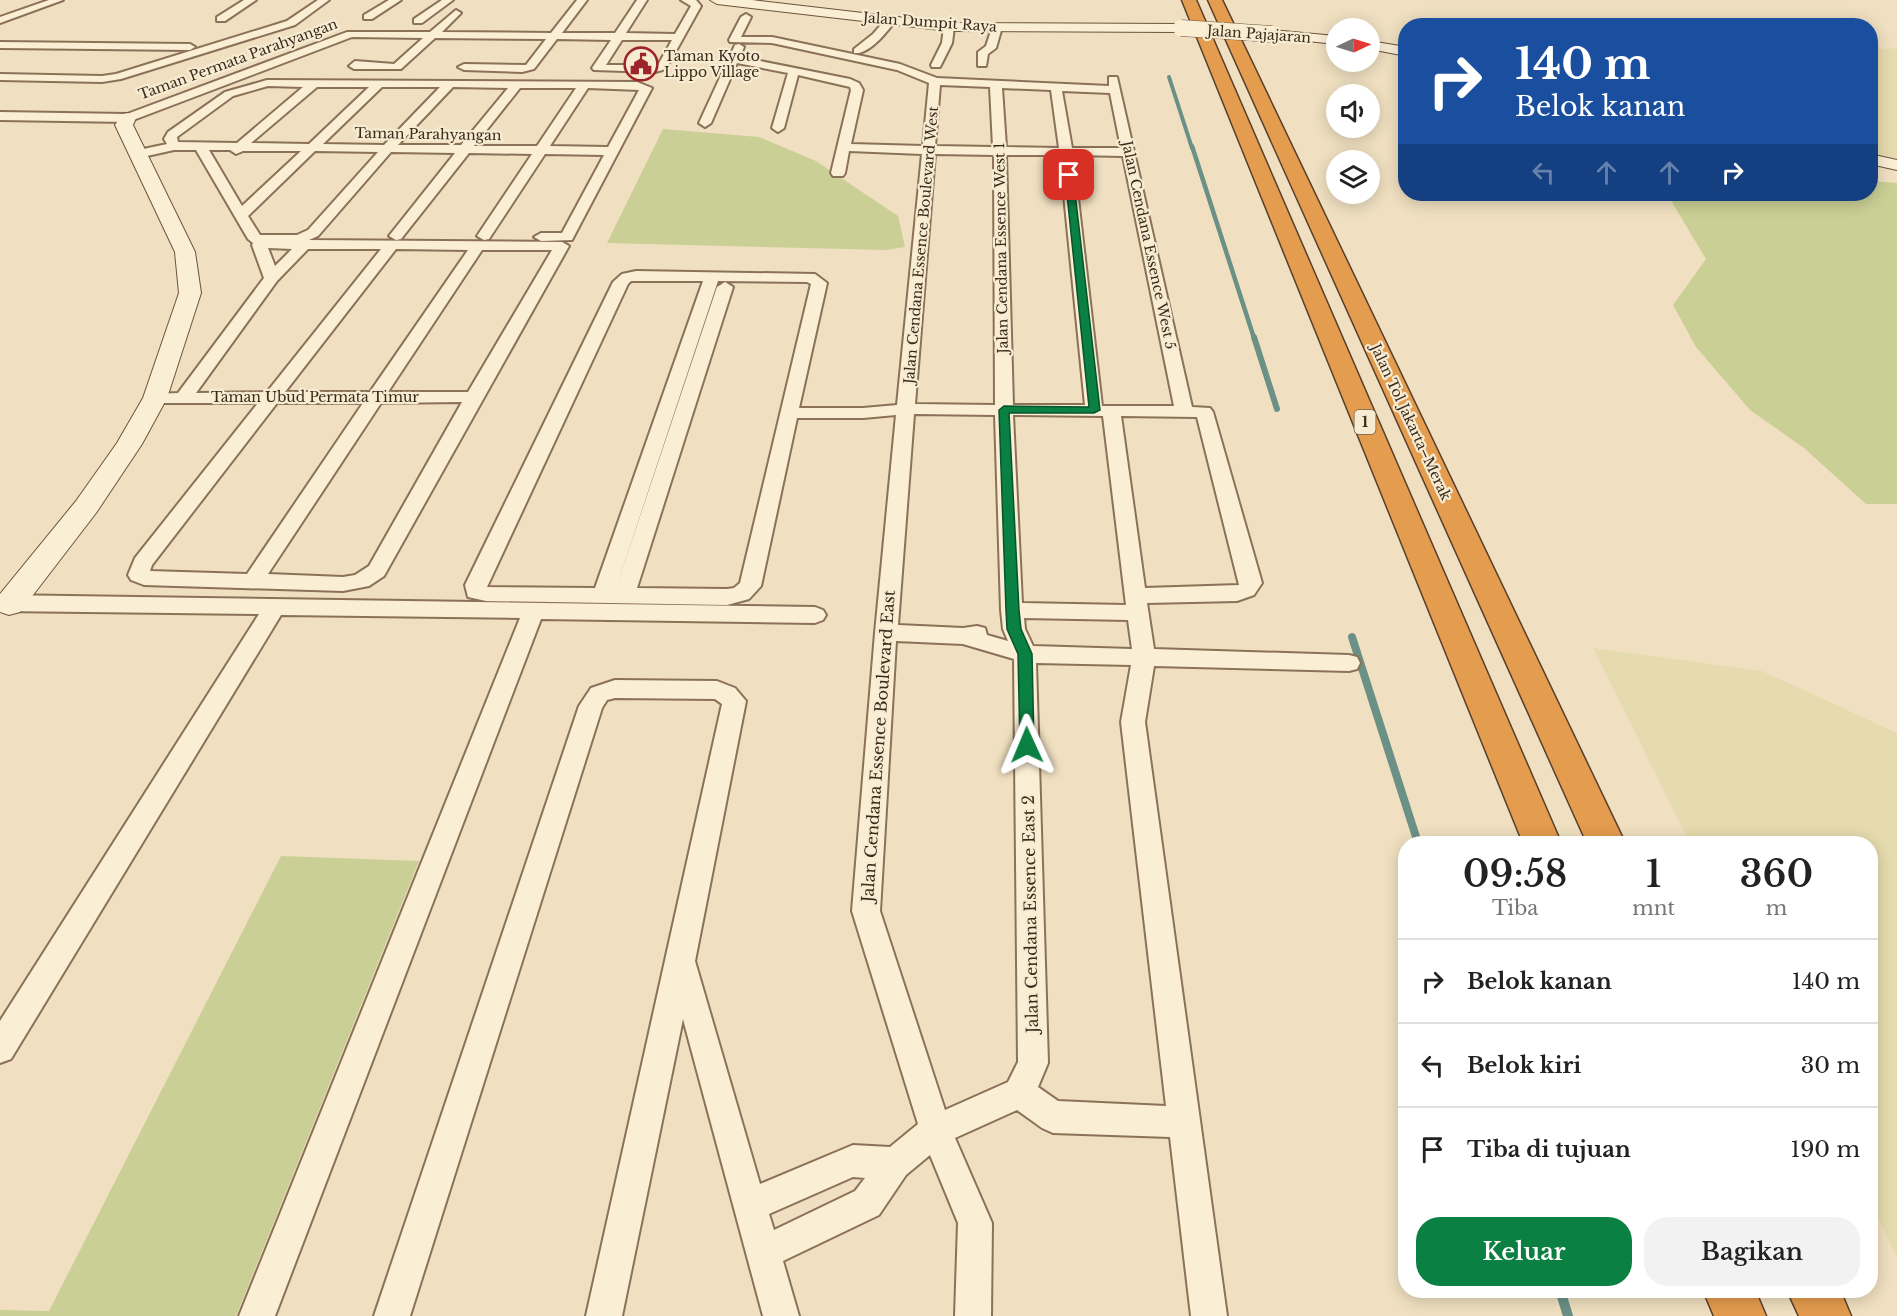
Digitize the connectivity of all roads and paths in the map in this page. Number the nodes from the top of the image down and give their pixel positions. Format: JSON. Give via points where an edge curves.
{"nodes":[{"id":1,"x":42,"y":0,"type":"edge"},
{"id":2,"x":58,"y":0,"type":"edge"},
{"id":3,"x":251,"y":0,"type":"edge"},
{"id":4,"x":324,"y":0,"type":"edge"},
{"id":5,"x":396,"y":0,"type":"edge"},
{"id":6,"x":448,"y":0,"type":"edge"},
{"id":7,"x":582,"y":0,"type":"edge"},
{"id":8,"x":642,"y":0,"type":"edge"},
{"id":9,"x":686,"y":0,"type":"edge"},
{"id":10,"x":717,"y":0,"type":"edge"},
{"id":11,"x":1189,"y":0,"type":"edge"},
{"id":12,"x":1215,"y":0,"type":"edge"},
{"id":13,"x":9,"y":8,"type":"edge"},
{"id":14,"x":456,"y":13,"type":"dead end"},
{"id":15,"x":746,"y":16,"type":"dead end"},
{"id":16,"x":368,"y":17,"type":"dead end"},
{"id":17,"x":221,"y":19,"type":"dead end"},
{"id":18,"x":0,"y":20,"type":"edge"},
{"id":19,"x":418,"y":21,"type":"dead end"},
{"id":20,"x":890,"y":21,"type":"junction"},
{"id":21,"x":949,"y":27,"type":"junction"},
{"id":22,"x":997,"y":27,"type":"junction"},
{"id":23,"x":1181,"y":28,"type":"joint"},
{"id":24,"x":498,"y":31,"type":"junction"},
{"id":25,"x":555,"y":35,"type":"junction"},
{"id":26,"x":617,"y":36,"type":"junction"},
{"id":27,"x":680,"y":37,"type":"junction"},
{"id":28,"x":428,"y":38,"type":"junction"},
{"id":29,"x":1326,"y":39,"type":"edge"},
{"id":30,"x":0,"y":45,"type":"edge"},
{"id":31,"x":740,"y":46,"type":"dead end"},
{"id":32,"x":213,"y":47,"type":"junction"},
{"id":33,"x":1380,"y":47,"type":"edge"},
{"id":34,"x":1398,"y":50,"type":"edge"},
{"id":35,"x":858,"y":51,"type":"dead end"},
{"id":36,"x":734,"y":59,"type":"junction"},
{"id":37,"x":936,"y":64,"type":"dead end"},
{"id":38,"x":981,"y":64,"type":"dead end"},
{"id":39,"x":795,"y":71,"type":"junction"},
{"id":40,"x":0,"y":77,"type":"edge"},
{"id":41,"x":936,"y":81,"type":"junction"},
{"id":42,"x":314,"y":83,"type":"junction"},
{"id":43,"x":380,"y":83,"type":"junction"},
{"id":44,"x":450,"y":84,"type":"junction"},
{"id":45,"x":517,"y":84,"type":"junction"},
{"id":46,"x":584,"y":84,"type":"junction"},
{"id":47,"x":996,"y":86,"type":"junction"},
{"id":48,"x":1056,"y":88,"type":"junction"},
{"id":49,"x":0,"y":116,"type":"edge"},
{"id":50,"x":128,"y":118,"type":"junction"},
{"id":51,"x":705,"y":123,"type":"dead end"},
{"id":52,"x":778,"y":128,"type":"dead end"},
{"id":53,"x":174,"y":146,"type":"junction"},
{"id":54,"x":200,"y":146,"type":"junction"},
{"id":55,"x":242,"y":146,"type":"junction"},
{"id":56,"x":314,"y":147,"type":"junction"},
{"id":57,"x":388,"y":148,"type":"junction"},
{"id":58,"x":465,"y":149,"type":"junction"},
{"id":59,"x":540,"y":150,"type":"junction"},
{"id":60,"x":844,"y":150,"type":"junction"},
{"id":61,"x":922,"y":150,"type":"junction"},
{"id":62,"x":613,"y":151,"type":"junction"},
{"id":63,"x":1000,"y":151,"type":"junction"},
{"id":64,"x":1066,"y":151,"type":"junction"},
{"id":65,"x":1129,"y":152,"type":"junction"},
{"id":66,"x":138,"y":154,"type":"junction"},
{"id":67,"x":1878,"y":161,"type":"edge"},
{"id":68,"x":212,"y":165,"type":"junction"},
{"id":69,"x":1897,"y":165,"type":"edge"},
{"id":70,"x":838,"y":173,"type":"dead end"},
{"id":71,"x":241,"y":214,"type":"junction"},
{"id":72,"x":481,"y":241,"type":"junction"},
{"id":73,"x":304,"y":244,"type":"junction"},
{"id":74,"x":392,"y":245,"type":"junction"},
{"id":75,"x":720,"y":277,"type":"junction"},
{"id":76,"x":272,"y":278,"type":"junction"},
{"id":77,"x":273,"y":396,"type":"junction"},
{"id":78,"x":378,"y":396,"type":"junction"},
{"id":79,"x":184,"y":397,"type":"junction"},
{"id":80,"x":474,"y":397,"type":"junction"},
{"id":81,"x":155,"y":398,"type":"junction"},
{"id":82,"x":679,"y":399,"type":"junction"},
{"id":83,"x":791,"y":407,"type":"junction"},
{"id":84,"x":907,"y":409,"type":"junction"},
{"id":85,"x":1004,"y":410,"type":"junction"},
{"id":86,"x":1103,"y":410,"type":"junction"},
{"id":87,"x":1184,"y":411,"type":"junction"},
{"id":88,"x":252,"y":582,"type":"junction"},
{"id":89,"x":603,"y":594,"type":"junction"},
{"id":90,"x":625,"y":594,"type":"junction"},
{"id":91,"x":1138,"y":604,"type":"junction"},
{"id":92,"x":275,"y":607,"type":"junction"},
{"id":93,"x":2,"y":610,"type":"edge"},
{"id":94,"x":534,"y":610,"type":"junction"},
{"id":95,"x":815,"y":615,"type":"dead end"},
{"id":96,"x":1013,"y":620,"type":"junction"},
{"id":97,"x":886,"y":633,"type":"junction"},
{"id":98,"x":963,"y":636,"type":"junction"},
{"id":99,"x":1025,"y":654,"type":"junction"},
{"id":100,"x":1144,"y":658,"type":"junction"},
{"id":101,"x":1349,"y":663,"type":"dead end"},
{"id":102,"x":1539,"y":836,"type":"edge"},
{"id":103,"x":1603,"y":836,"type":"edge"},
{"id":104,"x":681,"y":961,"type":"junction"},
{"id":105,"x":0,"y":1048,"type":"edge"},
{"id":106,"x":1019,"y":1093,"type":"junction"},
{"id":107,"x":1184,"y":1122,"type":"junction"},
{"id":108,"x":936,"y":1130,"type":"junction"},
{"id":109,"x":896,"y":1164,"type":"junction"},
{"id":110,"x":750,"y":1205,"type":"junction"},
{"id":111,"x":764,"y":1252,"type":"junction"},
{"id":112,"x":1732,"y":1298,"type":"edge"},
{"id":113,"x":1818,"y":1298,"type":"edge"},
{"id":114,"x":257,"y":1316,"type":"edge"},
{"id":115,"x":392,"y":1316,"type":"edge"},
{"id":116,"x":604,"y":1316,"type":"edge"},
{"id":117,"x":781,"y":1316,"type":"edge"},
{"id":118,"x":973,"y":1316,"type":"edge"},
{"id":119,"x":1209,"y":1316,"type":"edge"},
{"id":120,"x":1740,"y":1316,"type":"edge"},
{"id":121,"x":1826,"y":1316,"type":"edge"}],
"edges":[{"from":1,"to":13,"type":"street"},
{"from":2,"to":18,"type":"street"},
{"from":3,"to":17,"type":"street"},
{"from":4,"to":32,"type":"street","via":[[291,23]]},
{"from":5,"to":16,"type":"street"},
{"from":6,"to":19,"type":"street"},
{"from":7,"to":25,"type":"street"},
{"from":8,"to":26,"type":"street"},
{"from":9,"to":27,"type":"street","via":[[696,6]]},
{"from":10,"to":20,"type":"main road","name":"Jalan Dumpit Raya"},
{"from":11,"to":102,"type":"highway","number":"1"},
{"from":12,"to":103,"type":"highway","name":"Jalan Tol Jakarta–Merak"},
{"from":14,"to":28,"type":"street"},
{"from":15,"to":41,"type":"street","via":[[734,40],[772,40],[900,67]]},
{"from":20,"to":21,"type":"main road","name":"Jalan Dumpit Raya"},
{"from":20,"to":35,"type":"street"},
{"from":21,"to":22,"type":"main road","name":"Jalan Dumpit Raya"},
{"from":21,"to":37,"type":"street"},
{"from":22,"to":23,"type":"main road","name":"Jalan Dumpit Raya","via":[[1096,24]]},
{"from":22,"to":38,"type":"street"},
{"from":23,"to":29,"type":"main road","name":"Jalan Pajajaran","bridge":true},
{"from":24,"to":25,"type":"street","name":"Taman Permata Parahyangan"},
{"from":24,"to":25,"type":"street","via":[[464,67],[532,66]]},
{"from":24,"to":28,"type":"street","name":"Taman Permata Parahyangan"},
{"from":25,"to":26,"type":"street","name":"Taman Permata Parahyangan"},
{"from":26,"to":27,"type":"street","name":"Taman Permata Parahyangan"},
{"from":26,"to":27,"type":"street","via":[[598,68],[660,68]]},
{"from":28,"to":28,"type":"street","via":[[398,67],[354,66],[390,52]]},
{"from":28,"to":50,"type":"street","name":"Taman Permata Parahyangan","via":[[343,36]]},
{"from":30,"to":32,"type":"street"},
{"from":31,"to":36,"type":"street"},
{"from":32,"to":40,"type":"street","via":[[108,79]]},
{"from":33,"to":34,"type":"main road"},
{"from":36,"to":39,"type":"street"},
{"from":36,"to":51,"type":"street"},
{"from":39,"to":52,"type":"street"},
{"from":39,"to":60,"type":"street","via":[[855,85]]},
{"from":41,"to":47,"type":"street"},
{"from":41,"to":61,"type":"street","name":"Jalan Cendana Essence Boulevard West"},
{"from":42,"to":43,"type":"street"},
{"from":42,"to":53,"type":"street","via":[[267,83],[229,94],[172,135]]},
{"from":42,"to":55,"type":"street"},
{"from":43,"to":44,"type":"street"},
{"from":43,"to":56,"type":"street"},
{"from":44,"to":45,"type":"street"},
{"from":44,"to":57,"type":"street"},
{"from":45,"to":46,"type":"street"},
{"from":45,"to":58,"type":"street"},
{"from":46,"to":59,"type":"street"},
{"from":46,"to":62,"type":"street","via":[[646,88]]},
{"from":47,"to":48,"type":"street"},
{"from":47,"to":63,"type":"street","name":"Jalan Cendana Essence West 1"},
{"from":48,"to":64,"type":"street"},
{"from":48,"to":65,"type":"street","name":"Jalan Cendana Essence West 5","via":[[1114,84]]},
{"from":49,"to":50,"type":"street"},
{"from":50,"to":66,"type":"main road","via":[[124,124]]},
{"from":53,"to":54,"type":"street","name":"Taman Parahyangan"},
{"from":53,"to":66,"type":"street","name":"Taman Parahyangan"},
{"from":54,"to":55,"type":"street","name":"Taman Parahyangan"},
{"from":54,"to":68,"type":"street"},
{"from":55,"to":56,"type":"street","name":"Taman Parahyangan"},
{"from":55,"to":68,"type":"street"},
{"from":56,"to":57,"type":"street","name":"Taman Parahyangan"},
{"from":56,"to":71,"type":"street"},
{"from":57,"to":58,"type":"street","name":"Taman Parahyangan"},
{"from":57,"to":71,"type":"street","via":[[314,233],[304,238],[258,240]]},
{"from":58,"to":59,"type":"street","name":"Taman Parahyangan"},
{"from":58,"to":72,"type":"street","via":[[396,236]]},
{"from":59,"to":62,"type":"street","name":"Taman Parahyangan"},
{"from":59,"to":72,"type":"street"},
{"from":60,"to":61,"type":"street"},
{"from":60,"to":70,"type":"street"},
{"from":61,"to":63,"type":"street"},
{"from":61,"to":84,"type":"street","name":"Jalan Cendana Essence Boulevard West"},
{"from":62,"to":72,"type":"street","via":[[567,237]]},
{"from":63,"to":64,"type":"street"},
{"from":63,"to":85,"type":"street","name":"Jalan Cendana Essence West 1"},
{"from":64,"to":65,"type":"street"},
{"from":64,"to":86,"type":"street"},
{"from":65,"to":87,"type":"street","name":"Jalan Cendana Essence West 5"},
{"from":66,"to":81,"type":"main road","via":[[185,252],[190,293]]},
{"from":67,"to":69,"type":"main road"},
{"from":68,"to":71,"type":"street"},
{"from":72,"to":74,"type":"street"},
{"from":72,"to":78,"type":"street"},
{"from":72,"to":80,"type":"street","via":[[562,246]]},
{"from":73,"to":74,"type":"street"},
{"from":73,"to":76,"type":"street"},
{"from":73,"to":76,"type":"street","via":[[259,244]]},
{"from":74,"to":77,"type":"street"},
{"from":75,"to":82,"type":"street"},
{"from":75,"to":83,"type":"street","via":[[810,278],[819,284]]},
{"from":75,"to":89,"type":"street","via":[[636,276],[621,282],[476,585],[476,592],[486,594]]},
{"from":76,"to":79,"type":"street"},
{"from":77,"to":78,"type":"street","name":"Taman Ubud Permata Timur"},
{"from":77,"to":79,"type":"street","name":"Taman Ubud Permata Timur"},
{"from":77,"to":88,"type":"street","via":[[142,564],[138,575]]},
{"from":78,"to":80,"type":"street","name":"Taman Ubud Permata Timur"},
{"from":78,"to":88,"type":"street"},
{"from":79,"to":81,"type":"street","name":"Taman Ubud Permata Timur"},
{"from":80,"to":88,"type":"street","via":[[369,579],[344,584]]},
{"from":81,"to":93,"type":"main road","via":[[86,507]]},
{"from":82,"to":89,"type":"street"},
{"from":82,"to":90,"type":"street"},
{"from":83,"to":84,"type":"street","via":[[863,413]]},
{"from":83,"to":90,"type":"street","via":[[750,586],[741,594],[727,597]]},
{"from":84,"to":85,"type":"street"},
{"from":84,"to":97,"type":"street","name":"Jalan Cendana Essence Boulevard East"},
{"from":85,"to":86,"type":"street"},
{"from":85,"to":96,"type":"street","name":"Jalan Cendana Essence East 2"},
{"from":86,"to":87,"type":"street"},
{"from":86,"to":91,"type":"street"},
{"from":87,"to":91,"type":"street","via":[[1204,412],[1251,583],[1247,590],[1237,594]]},
{"from":89,"to":90,"type":"street"},
{"from":91,"to":96,"type":"street"},
{"from":91,"to":100,"type":"street"},
{"from":92,"to":93,"type":"street"},
{"from":92,"to":94,"type":"street"},
{"from":92,"to":105,"type":"street"},
{"from":94,"to":95,"type":"street"},
{"from":94,"to":114,"type":"street"},
{"from":96,"to":98,"type":"street"},
{"from":96,"to":99,"type":"street","name":"Jalan Cendana Essence East 2"},
{"from":97,"to":98,"type":"street"},
{"from":97,"to":108,"type":"street","name":"Jalan Cendana Essence Boulevard East","via":[[866,911]]},
{"from":98,"to":99,"type":"street"},
{"from":99,"to":100,"type":"street"},
{"from":99,"to":106,"type":"street","name":"Jalan Cendana Essence East 2","via":[[1033,1063]]},
{"from":100,"to":101,"type":"street"},
{"from":100,"to":107,"type":"street","via":[[1133,722]]},
{"from":104,"to":110,"type":"street"},
{"from":104,"to":115,"type":"street","via":[[734,701],[717,690],[615,689],[599,694],[591,706]]},
{"from":104,"to":116,"type":"street"},
{"from":106,"to":107,"type":"street","via":[[1053,1117]]},
{"from":106,"to":108,"type":"street"},
{"from":107,"to":119,"type":"street"},
{"from":108,"to":109,"type":"street"},
{"from":108,"to":118,"type":"street","name":"Jalan Cendana Essence Boulevard East","via":[[975,1223]]},
{"from":109,"to":110,"type":"street","via":[[853,1161]]},
{"from":109,"to":111,"type":"street","via":[[867,1203]]},
{"from":110,"to":111,"type":"street"},
{"from":111,"to":117,"type":"street"},
{"from":112,"to":120,"type":"highway"},
{"from":113,"to":121,"type":"highway"}]}
